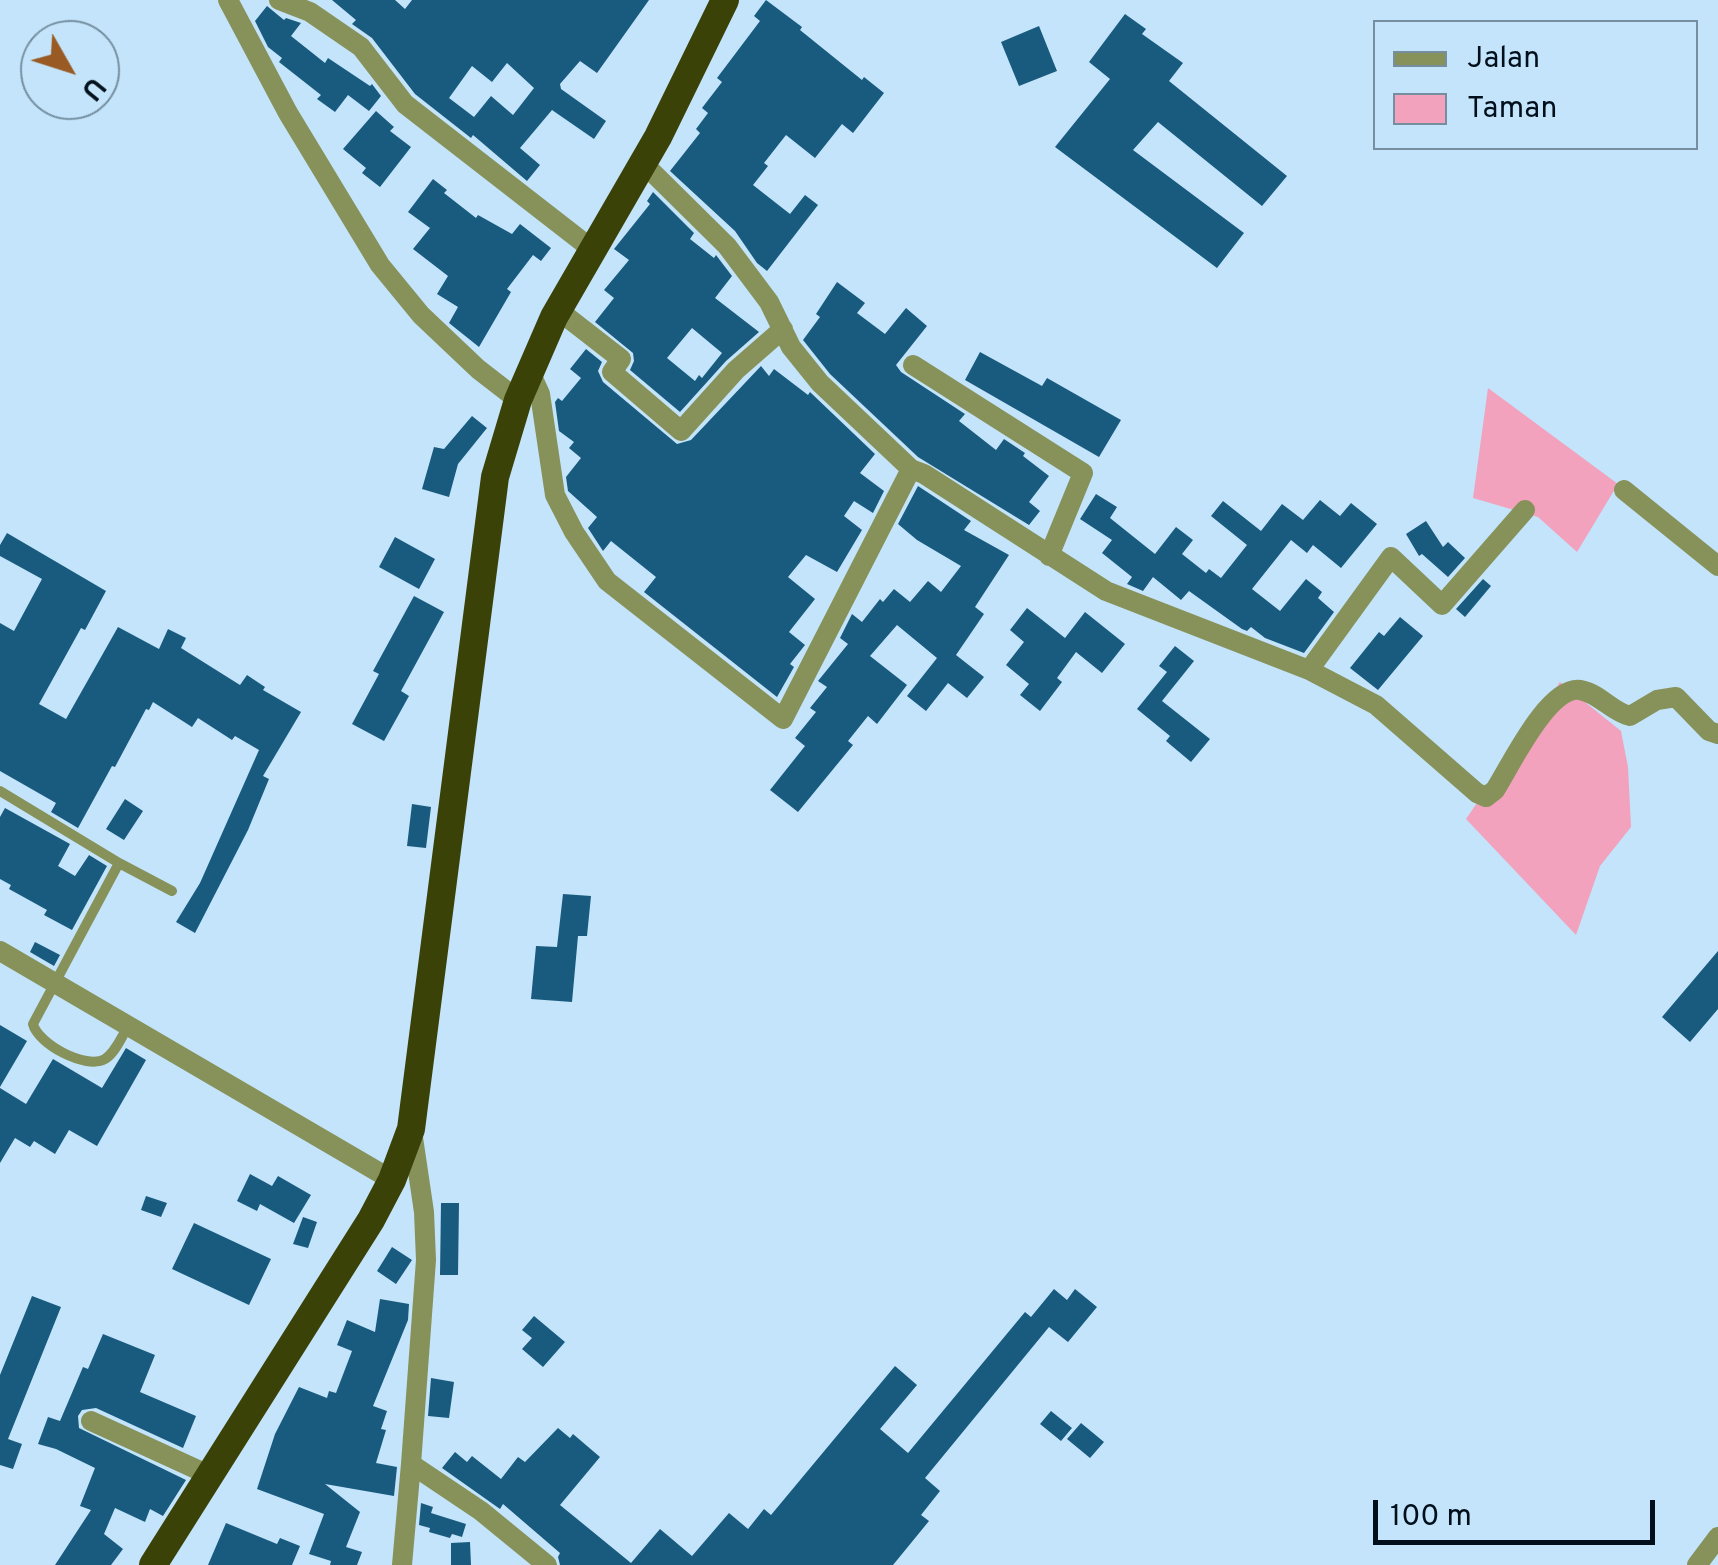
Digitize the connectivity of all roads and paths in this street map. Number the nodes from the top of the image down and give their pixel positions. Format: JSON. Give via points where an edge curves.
{"nodes":[{"id":1,"x":228,"y":0,"type":"edge"},
{"id":2,"x":279,"y":0,"type":"edge"},
{"id":3,"x":725,"y":0,"type":"edge"},
{"id":4,"x":643,"y":163,"type":"junction"},
{"id":5,"x":593,"y":250,"type":"junction"},
{"id":6,"x":558,"y":310,"type":"junction"},
{"id":7,"x":783,"y":328,"type":"junction"},
{"id":8,"x":912,"y":365,"type":"dead end"},
{"id":9,"x":529,"y":370,"type":"junction"},
{"id":10,"x":518,"y":400,"type":"junction"},
{"id":11,"x":911,"y":469,"type":"junction"},
{"id":12,"x":1624,"y":490,"type":"dead end"},
{"id":13,"x":1524,"y":510,"type":"dead end"},
{"id":14,"x":1049,"y":556,"type":"junction"},
{"id":15,"x":1718,"y":566,"type":"edge"},
{"id":16,"x":1309,"y":670,"type":"junction"},
{"id":17,"x":1718,"y":734,"type":"edge"},
{"id":18,"x":0,"y":791,"type":"edge"},
{"id":19,"x":119,"y":863,"type":"junction"},
{"id":20,"x":172,"y":891,"type":"dead end"},
{"id":21,"x":0,"y":951,"type":"edge"},
{"id":22,"x":56,"y":984,"type":"junction"},
{"id":23,"x":128,"y":1026,"type":"junction"},
{"id":24,"x":411,"y":1129,"type":"junction"},
{"id":25,"x":392,"y":1180,"type":"junction"},
{"id":26,"x":91,"y":1422,"type":"dead end"},
{"id":27,"x":412,"y":1464,"type":"junction"},
{"id":28,"x":209,"y":1475,"type":"junction"},
{"id":29,"x":1718,"y":1537,"type":"edge"},
{"id":30,"x":153,"y":1565,"type":"edge"},
{"id":31,"x":402,"y":1565,"type":"edge"},
{"id":32,"x":547,"y":1565,"type":"edge"},
{"id":33,"x":1697,"y":1565,"type":"edge"}],
"edges":[{"from":1,"to":10,"type":"street","via":[[380,265],[420,315]]},
{"from":2,"to":5,"type":"street","via":[[310,12],[361,47],[405,104]]},
{"from":3,"to":4,"type":"highway"},
{"from":4,"to":5,"type":"highway"},
{"from":4,"to":7,"type":"street","via":[[727,246]]},
{"from":5,"to":6,"type":"highway"},
{"from":6,"to":7,"type":"street","via":[[621,359],[612,372],[681,432]]},
{"from":6,"to":9,"type":"highway"},
{"from":7,"to":11,"type":"street","via":[[820,383]]},
{"from":8,"to":14,"type":"street","via":[[1082,473]]},
{"from":9,"to":10,"type":"highway"},
{"from":9,"to":11,"type":"street","via":[[540,394],[555,494],[607,581],[783,718]]},
{"from":10,"to":24,"type":"highway","via":[[496,477]]},
{"from":11,"to":14,"type":"street"},
{"from":12,"to":15,"type":"street"},
{"from":13,"to":16,"type":"street","via":[[1442,605],[1391,557]]},
{"from":14,"to":16,"type":"street","via":[[1106,592]]},
{"from":16,"to":17,"type":"street","via":[[1388,713],[1465,786],[1486,797],[1550,702],[1570,691],[1590,693],[1630,716],[1676,697]]},
{"from":18,"to":19,"type":"lane"},
{"from":19,"to":20,"type":"lane"},
{"from":19,"to":22,"type":"lane"},
{"from":21,"to":22,"type":"street"},
{"from":22,"to":23,"type":"street"},
{"from":22,"to":23,"type":"lane","via":[[33,1024],[42,1041],[95,1063],[113,1052]]},
{"from":23,"to":25,"type":"street"},
{"from":24,"to":25,"type":"highway"},
{"from":24,"to":27,"type":"street","via":[[426,1260]]},
{"from":25,"to":28,"type":"highway"},
{"from":26,"to":28,"type":"street"},
{"from":27,"to":31,"type":"street"},
{"from":27,"to":32,"type":"street"},
{"from":28,"to":30,"type":"highway"},
{"from":29,"to":33,"type":"street"}]}
